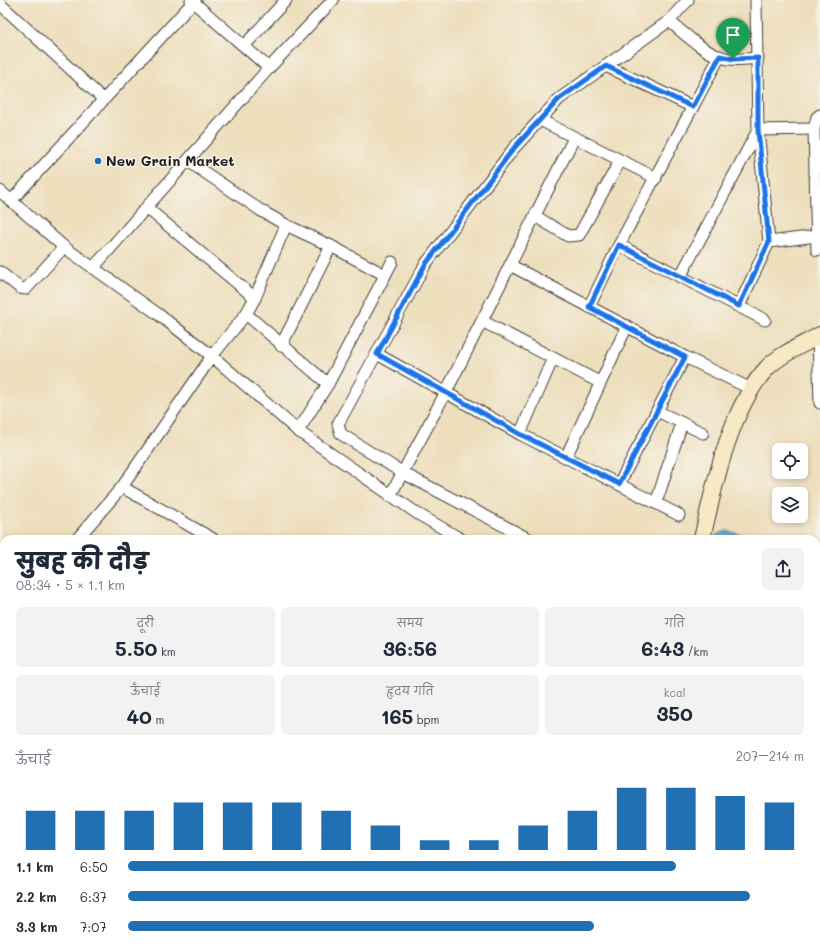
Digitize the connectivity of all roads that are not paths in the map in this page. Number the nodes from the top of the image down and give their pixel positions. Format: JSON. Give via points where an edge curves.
{"nodes":[{"id":1,"x":286,"y":0,"type":"edge"},
{"id":2,"x":333,"y":0,"type":"edge"},
{"id":3,"x":688,"y":0,"type":"edge"},
{"id":4,"x":756,"y":0,"type":"edge"},
{"id":5,"x":193,"y":1,"type":"edge"},
{"id":6,"x":0,"y":4,"type":"edge"},
{"id":7,"x":669,"y":21,"type":"junction"},
{"id":8,"x":244,"y":46,"type":"junction"},
{"id":9,"x":720,"y":56,"type":"junction"},
{"id":10,"x":758,"y":58,"type":"junction"},
{"id":11,"x":606,"y":66,"type":"junction"},
{"id":12,"x":269,"y":68,"type":"junction"},
{"id":13,"x":103,"y":99,"type":"junction"},
{"id":14,"x":693,"y":107,"type":"junction"},
{"id":15,"x":820,"y":115,"type":"edge"},
{"id":16,"x":540,"y":120,"type":"junction"},
{"id":17,"x":814,"y":129,"type":"junction"},
{"id":18,"x":758,"y":130,"type":"junction"},
{"id":19,"x":574,"y":138,"type":"junction"},
{"id":20,"x":188,"y":161,"type":"junction"},
{"id":21,"x":620,"y":161,"type":"junction"},
{"id":22,"x":656,"y":178,"type":"junction"},
{"id":23,"x":0,"y":191,"type":"edge"},
{"id":24,"x":11,"y":201,"type":"junction"},
{"id":25,"x":147,"y":208,"type":"junction"},
{"id":26,"x":535,"y":216,"type":"junction"},
{"id":27,"x":286,"y":224,"type":"junction"},
{"id":28,"x":817,"y":236,"type":"junction"},
{"id":29,"x":769,"y":242,"type":"junction"},
{"id":30,"x":619,"y":245,"type":"junction"},
{"id":31,"x":331,"y":246,"type":"junction"},
{"id":32,"x":64,"y":247,"type":"junction"},
{"id":33,"x":818,"y":250,"type":"dead end"},
{"id":34,"x":392,"y":262,"type":"dead end"},
{"id":35,"x":510,"y":265,"type":"junction"},
{"id":36,"x":93,"y":268,"type":"junction"},
{"id":37,"x":0,"y":272,"type":"edge"},
{"id":38,"x":385,"y":275,"type":"junction"},
{"id":39,"x":680,"y":277,"type":"junction"},
{"id":40,"x":255,"y":298,"type":"junction"},
{"id":41,"x":739,"y":306,"type":"junction"},
{"id":42,"x":589,"y":307,"type":"junction"},
{"id":43,"x":246,"y":314,"type":"junction"},
{"id":44,"x":765,"y":320,"type":"dead end"},
{"id":45,"x":482,"y":321,"type":"junction"},
{"id":46,"x":627,"y":326,"type":"junction"},
{"id":47,"x":819,"y":336,"type":"edge"},
{"id":48,"x":281,"y":346,"type":"junction"},
{"id":49,"x":377,"y":354,"type":"junction"},
{"id":50,"x":212,"y":356,"type":"junction"},
{"id":51,"x":685,"y":357,"type":"junction"},
{"id":52,"x":554,"y":358,"type":"junction"},
{"id":53,"x":600,"y":382,"type":"junction"},
{"id":54,"x":328,"y":384,"type":"junction"},
{"id":55,"x":751,"y":389,"type":"junction"},
{"id":56,"x":446,"y":392,"type":"junction"},
{"id":57,"x":820,"y":402,"type":"edge"},
{"id":58,"x":657,"y":410,"type":"junction"},
{"id":59,"x":682,"y":422,"type":"junction"},
{"id":60,"x":298,"y":431,"type":"junction"},
{"id":61,"x":703,"y":433,"type":"dead end"},
{"id":62,"x":520,"y":434,"type":"junction"},
{"id":63,"x":566,"y":456,"type":"junction"},
{"id":64,"x":404,"y":473,"type":"junction"},
{"id":65,"x":619,"y":484,"type":"junction"},
{"id":66,"x":122,"y":487,"type":"junction"},
{"id":67,"x":390,"y":496,"type":"junction"},
{"id":68,"x":656,"y":504,"type":"junction"},
{"id":69,"x":679,"y":515,"type":"dead end"},
{"id":70,"x":80,"y":535,"type":"edge"},
{"id":71,"x":206,"y":535,"type":"edge"},
{"id":72,"x":454,"y":535,"type":"edge"},
{"id":73,"x":521,"y":535,"type":"edge"},
{"id":74,"x":703,"y":535,"type":"edge"}],
"edges":[{"from":1,"to":8,"type":"street"},
{"from":2,"to":12,"type":"street"},
{"from":3,"to":7,"type":"street"},
{"from":4,"to":10,"type":"street"},
{"from":5,"to":8,"type":"street"},
{"from":5,"to":13,"type":"street"},
{"from":6,"to":13,"type":"street"},
{"from":7,"to":9,"type":"street","via":[[704,48]]},
{"from":7,"to":11,"type":"street"},
{"from":8,"to":12,"type":"street"},
{"from":9,"to":10,"type":"street","via":[[733,59]]},
{"from":9,"to":14,"type":"street"},
{"from":10,"to":18,"type":"street"},
{"from":11,"to":14,"type":"street"},
{"from":11,"to":16,"type":"street","via":[[568,92]]},
{"from":12,"to":20,"type":"street"},
{"from":13,"to":24,"type":"street"},
{"from":14,"to":22,"type":"street"},
{"from":15,"to":17,"type":"street"},
{"from":16,"to":19,"type":"street"},
{"from":16,"to":49,"type":"street","via":[[514,148],[425,265]]},
{"from":17,"to":18,"type":"street"},
{"from":17,"to":28,"type":"street"},
{"from":18,"to":29,"type":"street"},
{"from":18,"to":39,"type":"street"},
{"from":19,"to":21,"type":"street"},
{"from":19,"to":26,"type":"street"},
{"from":20,"to":25,"type":"street"},
{"from":20,"to":27,"type":"street","via":[[260,210]]},
{"from":21,"to":22,"type":"street"},
{"from":21,"to":26,"type":"street","via":[[579,235],[568,236]]},
{"from":22,"to":30,"type":"street"},
{"from":23,"to":24,"type":"street"},
{"from":24,"to":32,"type":"street"},
{"from":25,"to":36,"type":"street"},
{"from":25,"to":40,"type":"street"},
{"from":26,"to":35,"type":"street"},
{"from":27,"to":31,"type":"street"},
{"from":27,"to":40,"type":"street"},
{"from":28,"to":29,"type":"street"},
{"from":28,"to":33,"type":"street"},
{"from":29,"to":41,"type":"street"},
{"from":30,"to":39,"type":"street"},
{"from":30,"to":42,"type":"street"},
{"from":31,"to":38,"type":"street"},
{"from":31,"to":48,"type":"street"},
{"from":32,"to":36,"type":"street"},
{"from":32,"to":37,"type":"street","via":[[26,289],[20,288]]},
{"from":34,"to":38,"type":"street"},
{"from":35,"to":42,"type":"street"},
{"from":35,"to":45,"type":"street"},
{"from":36,"to":50,"type":"street"},
{"from":38,"to":54,"type":"street"},
{"from":39,"to":41,"type":"street"},
{"from":40,"to":43,"type":"street"},
{"from":41,"to":44,"type":"street"},
{"from":42,"to":46,"type":"street"},
{"from":43,"to":48,"type":"street"},
{"from":43,"to":50,"type":"street"},
{"from":45,"to":52,"type":"street"},
{"from":45,"to":56,"type":"street"},
{"from":46,"to":51,"type":"street"},
{"from":46,"to":53,"type":"street"},
{"from":47,"to":55,"type":"main road","via":[[780,358]]},
{"from":47,"to":57,"type":"street"},
{"from":48,"to":54,"type":"street"},
{"from":49,"to":56,"type":"street"},
{"from":49,"to":64,"type":"street","via":[[341,418],[338,430]]},
{"from":50,"to":60,"type":"street"},
{"from":50,"to":66,"type":"street"},
{"from":51,"to":55,"type":"street"},
{"from":51,"to":58,"type":"street"},
{"from":52,"to":53,"type":"street"},
{"from":52,"to":62,"type":"street"},
{"from":53,"to":63,"type":"street"},
{"from":54,"to":60,"type":"street"},
{"from":55,"to":74,"type":"main road","via":[[732,427]]},
{"from":56,"to":62,"type":"street"},
{"from":56,"to":64,"type":"street"},
{"from":58,"to":59,"type":"street"},
{"from":58,"to":65,"type":"street"},
{"from":59,"to":61,"type":"street"},
{"from":59,"to":68,"type":"street"},
{"from":60,"to":67,"type":"street"},
{"from":62,"to":63,"type":"street"},
{"from":63,"to":65,"type":"street"},
{"from":64,"to":67,"type":"street"},
{"from":64,"to":73,"type":"street"},
{"from":65,"to":68,"type":"street"},
{"from":66,"to":70,"type":"street"},
{"from":66,"to":71,"type":"street"},
{"from":67,"to":72,"type":"street"},
{"from":68,"to":69,"type":"street"}]}
